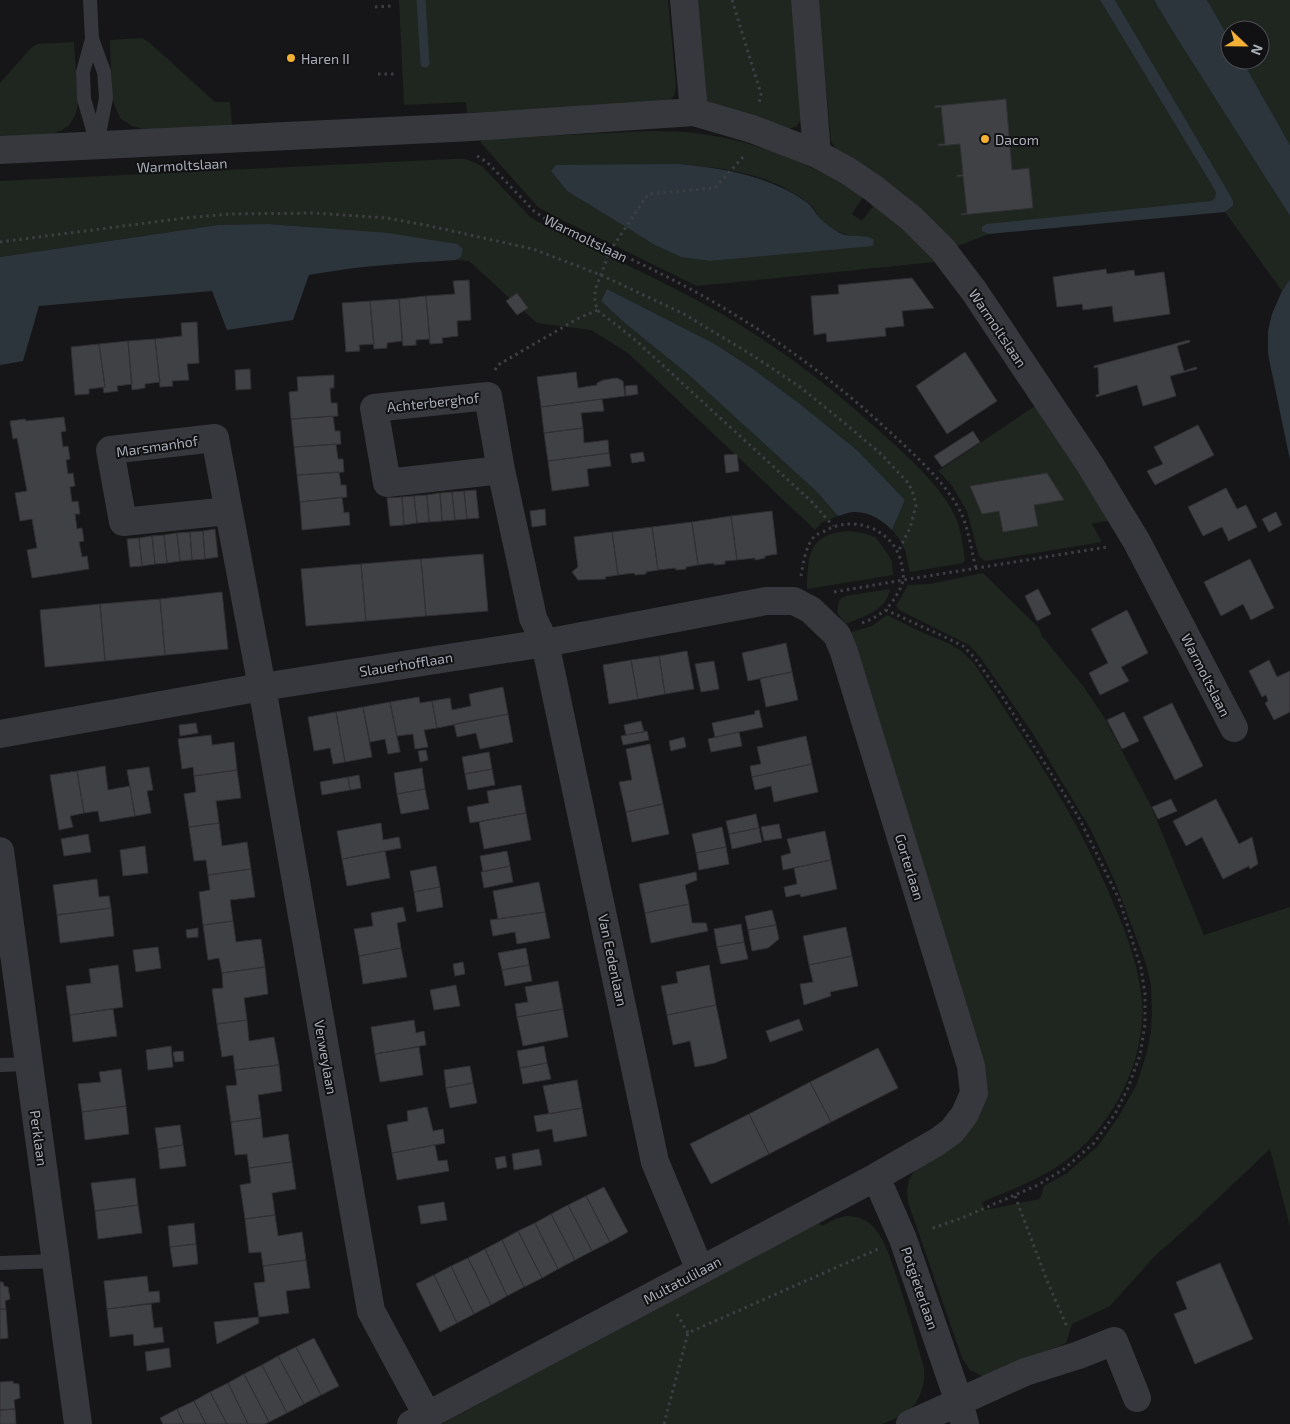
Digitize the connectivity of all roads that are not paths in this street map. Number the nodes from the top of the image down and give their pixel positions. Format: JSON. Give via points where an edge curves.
{"nodes":[{"id":1,"x":90,"y":0,"type":"edge"},
{"id":2,"x":684,"y":0,"type":"edge"},
{"id":3,"x":805,"y":0,"type":"edge"},
{"id":4,"x":92,"y":39,"type":"junction"},
{"id":5,"x":694,"y":112,"type":"junction"},
{"id":6,"x":97,"y":145,"type":"junction"},
{"id":7,"x":0,"y":150,"type":"edge"},
{"id":8,"x":817,"y":154,"type":"junction"},
{"id":9,"x":501,"y":470,"type":"junction"},
{"id":10,"x":228,"y":511,"type":"junction"},
{"id":11,"x":802,"y":605,"type":"joint"},
{"id":12,"x":546,"y":643,"type":"junction"},
{"id":13,"x":262,"y":687,"type":"junction"},
{"id":14,"x":1234,"y":728,"type":"dead end"},
{"id":15,"x":0,"y":734,"type":"edge"},
{"id":16,"x":0,"y":852,"type":"edge"},
{"id":17,"x":29,"y":1064,"type":"junction"},
{"id":18,"x":0,"y":1066,"type":"edge"},
{"id":19,"x":952,"y":1131,"type":"joint"},
{"id":20,"x":876,"y":1177,"type":"junction"},
{"id":21,"x":56,"y":1261,"type":"junction"},
{"id":22,"x":0,"y":1263,"type":"edge"},
{"id":23,"x":700,"y":1270,"type":"junction"},
{"id":24,"x":1137,"y":1398,"type":"dead end"},
{"id":25,"x":962,"y":1413,"type":"edge"},
{"id":26,"x":419,"y":1419,"type":"edge"},
{"id":27,"x":78,"y":1424,"type":"edge"},
{"id":28,"x":910,"y":1424,"type":"edge"}],
"edges":[{"from":1,"to":4,"type":"lane"},
{"from":2,"to":5,"type":"street"},
{"from":3,"to":8,"type":"street"},
{"from":4,"to":6,"type":"lane","via":[[83,72],[84,99]]},
{"from":4,"to":6,"type":"lane","via":[[104,72],[106,98]]},
{"from":5,"to":6,"type":"street","name":"Warmoltslaan","via":[[472,127]]},
{"from":5,"to":8,"type":"street","name":"Warmoltslaan","via":[[752,129]]},
{"from":6,"to":7,"type":"street","name":"Warmoltslaan"},
{"from":8,"to":14,"type":"street","name":"Warmoltslaan","via":[[873,188],[911,218],[944,250],[974,291],[1089,463],[1137,542]]},
{"from":9,"to":9,"type":"street","name":"Achterberghof","via":[[387,483],[374,408],[488,396]]},
{"from":9,"to":12,"type":"street","name":"Achterberghof","via":[[533,618]]},
{"from":10,"to":10,"type":"street","name":"Marsmanhof","via":[[123,522],[110,450],[215,438]]},
{"from":10,"to":13,"type":"street","name":"Marsmanhof"},
{"from":11,"to":12,"type":"street","name":"Slauerhofflaan","via":[[766,601]]},
{"from":11,"to":19,"type":"street","name":"Gorterlaan","via":[[837,634],[844,652],[971,1066],[974,1093],[965,1114]]},
{"from":12,"to":13,"type":"street","name":"Slauerhofflaan"},
{"from":12,"to":23,"type":"street","name":"Van Eedenlaan","via":[[655,1162]]},
{"from":13,"to":15,"type":"street","name":"Slauerhofflaan"},
{"from":13,"to":26,"type":"street","name":"Verweylaan","via":[[371,1311]]},
{"from":16,"to":17,"type":"street","name":"Perklaan"},
{"from":17,"to":18,"type":"lane"},
{"from":17,"to":21,"type":"street","name":"Perklaan"},
{"from":19,"to":20,"type":"street","name":"Multatulilaan"},
{"from":20,"to":23,"type":"street","name":"Multatulilaan"},
{"from":20,"to":25,"type":"street","name":"Potgieterlaan","via":[[903,1238]]},
{"from":21,"to":22,"type":"lane"},
{"from":21,"to":27,"type":"street","name":"Perklaan"},
{"from":23,"to":26,"type":"street","name":"Multatulilaan"},
{"from":24,"to":25,"type":"street","via":[[1114,1341],[1025,1372]]},
{"from":25,"to":28,"type":"street"}]}
